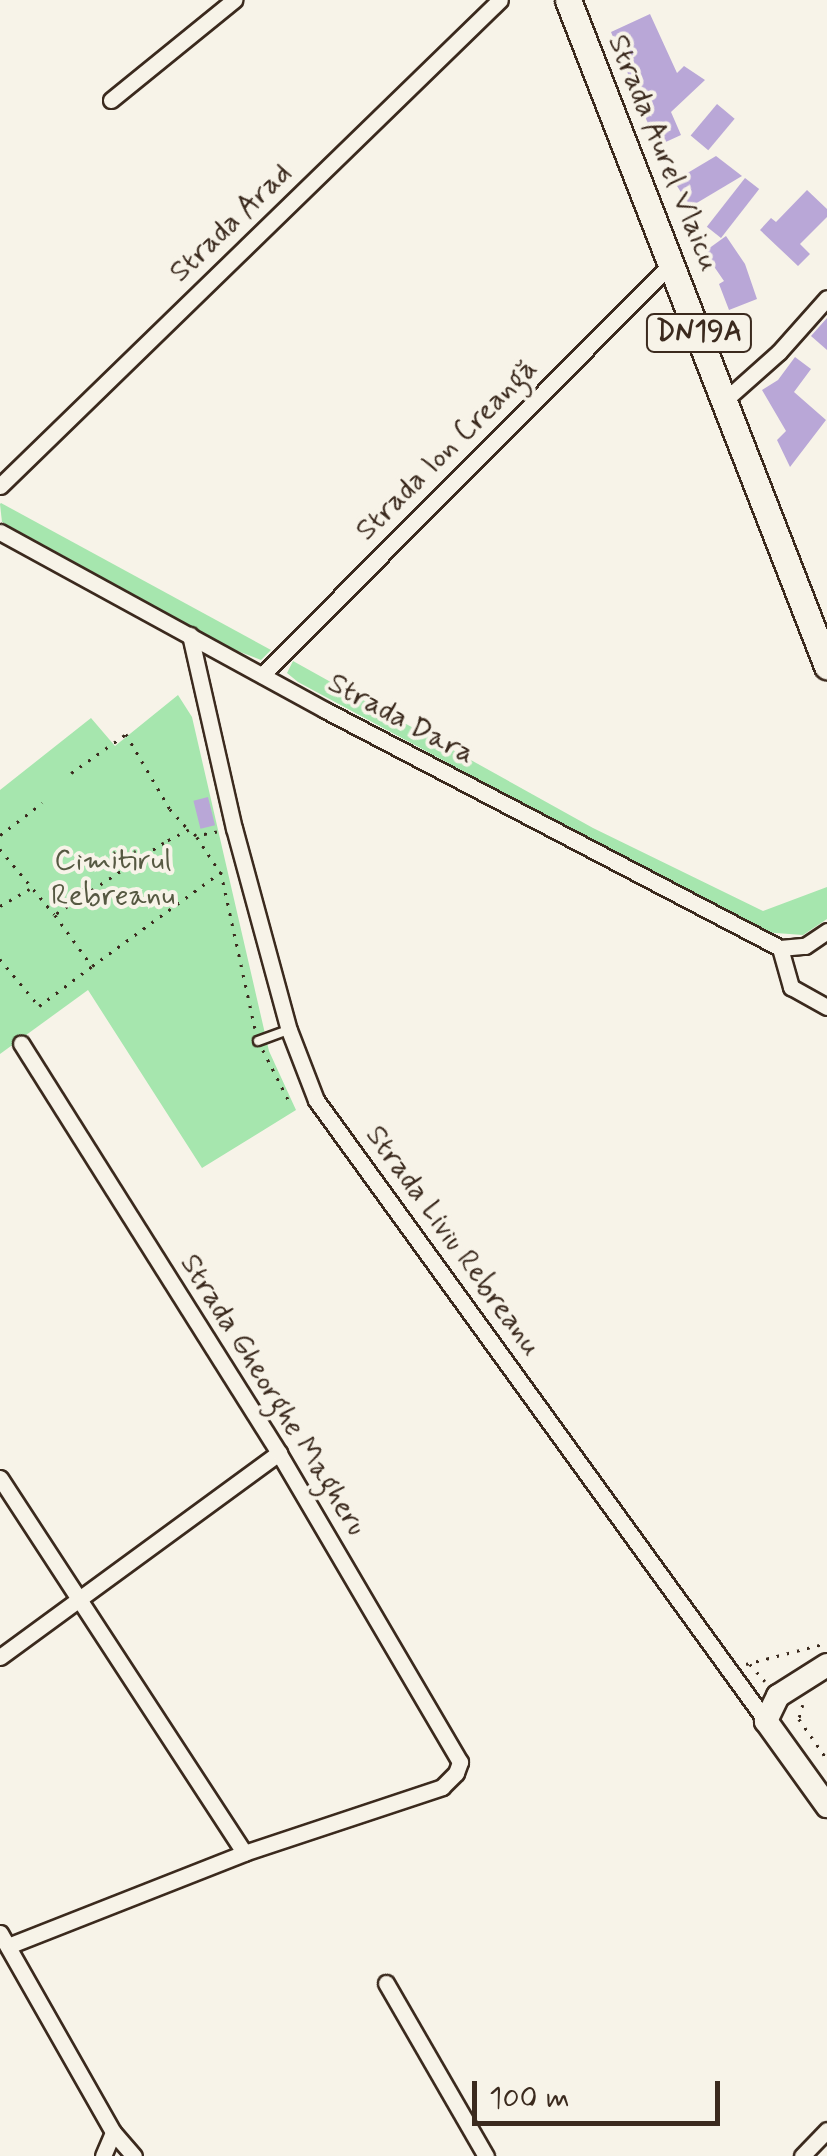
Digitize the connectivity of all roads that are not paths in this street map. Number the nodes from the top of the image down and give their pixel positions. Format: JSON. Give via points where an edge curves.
{"nodes":[{"id":1,"x":234,"y":0,"type":"edge"},
{"id":2,"x":500,"y":0,"type":"edge"},
{"id":3,"x":568,"y":0,"type":"edge"},
{"id":4,"x":111,"y":100,"type":"dead end"},
{"id":5,"x":672,"y":263,"type":"junction"},
{"id":6,"x":827,"y":298,"type":"edge"},
{"id":7,"x":725,"y":400,"type":"junction"},
{"id":8,"x":0,"y":486,"type":"edge"},
{"id":9,"x":0,"y":532,"type":"edge"},
{"id":10,"x":190,"y":634,"type":"junction"},
{"id":11,"x":827,"y":666,"type":"edge"},
{"id":12,"x":262,"y":675,"type":"junction"},
{"id":13,"x":827,"y":931,"type":"edge"},
{"id":14,"x":780,"y":948,"type":"junction"},
{"id":15,"x":827,"y":1007,"type":"edge"},
{"id":16,"x":289,"y":1030,"type":"junction"},
{"id":17,"x":258,"y":1040,"type":"road end"},
{"id":18,"x":21,"y":1044,"type":"dead end"},
{"id":19,"x":279,"y":1453,"type":"junction"},
{"id":20,"x":0,"y":1478,"type":"edge"},
{"id":21,"x":78,"y":1600,"type":"junction"},
{"id":22,"x":0,"y":1656,"type":"edge"},
{"id":23,"x":827,"y":1666,"type":"edge"},
{"id":24,"x":766,"y":1721,"type":"junction"},
{"id":25,"x":827,"y":1806,"type":"edge"},
{"id":26,"x":244,"y":1853,"type":"junction"},
{"id":27,"x":4,"y":1940,"type":"edge"},
{"id":28,"x":386,"y":1983,"type":"dead end"},
{"id":29,"x":827,"y":2130,"type":"edge"},
{"id":30,"x":113,"y":2132,"type":"junction"},
{"id":31,"x":103,"y":2156,"type":"edge"},
{"id":32,"x":134,"y":2156,"type":"edge"},
{"id":33,"x":486,"y":2156,"type":"edge"},
{"id":34,"x":802,"y":2156,"type":"edge"}],
"edges":[{"from":1,"to":4,"type":"street"},
{"from":2,"to":8,"type":"street","name":"Strada Arad"},
{"from":3,"to":5,"type":"main road","name":"Strada Aurel Vlaicu","number":"DN19A"},
{"from":5,"to":7,"type":"main road","name":"Strada Aurel Vlaicu","number":"DN19A"},
{"from":5,"to":12,"type":"street","name":"Strada Ion Creangă"},
{"from":6,"to":7,"type":"street"},
{"from":7,"to":11,"type":"main road","name":"Strada Aurel Vlaicu","number":"DN19A"},
{"from":9,"to":10,"type":"street","name":"Strada Dara"},
{"from":10,"to":12,"type":"street","name":"Strada Dara"},
{"from":10,"to":16,"type":"street","name":"Strada Liviu Rebreanu"},
{"from":12,"to":14,"type":"street","name":"Strada Dara"},
{"from":13,"to":14,"type":"street","via":[[805,946]]},
{"from":14,"to":15,"type":"street","via":[[791,987]]},
{"from":16,"to":17,"type":"lane"},
{"from":16,"to":24,"type":"street","name":"Strada Liviu Rebreanu","via":[[316,1100],[344,1143]]},
{"from":18,"to":19,"type":"street","name":"Strada Gheorghe Magheru"},
{"from":19,"to":21,"type":"street"},
{"from":19,"to":26,"type":"street","name":"Strada Gheorghe Magheru","via":[[460,1762],[451,1780]]},
{"from":20,"to":21,"type":"street"},
{"from":21,"to":22,"type":"street"},
{"from":21,"to":26,"type":"street"},
{"from":23,"to":24,"type":"main road","via":[[778,1696]]},
{"from":24,"to":25,"type":"main road","name":"Strada Liviu Rebreanu"},
{"from":26,"to":27,"type":"street"},
{"from":27,"to":30,"type":"street"},
{"from":28,"to":33,"type":"street"},
{"from":29,"to":34,"type":"street"},
{"from":30,"to":31,"type":"street"},
{"from":30,"to":32,"type":"street"}]}
